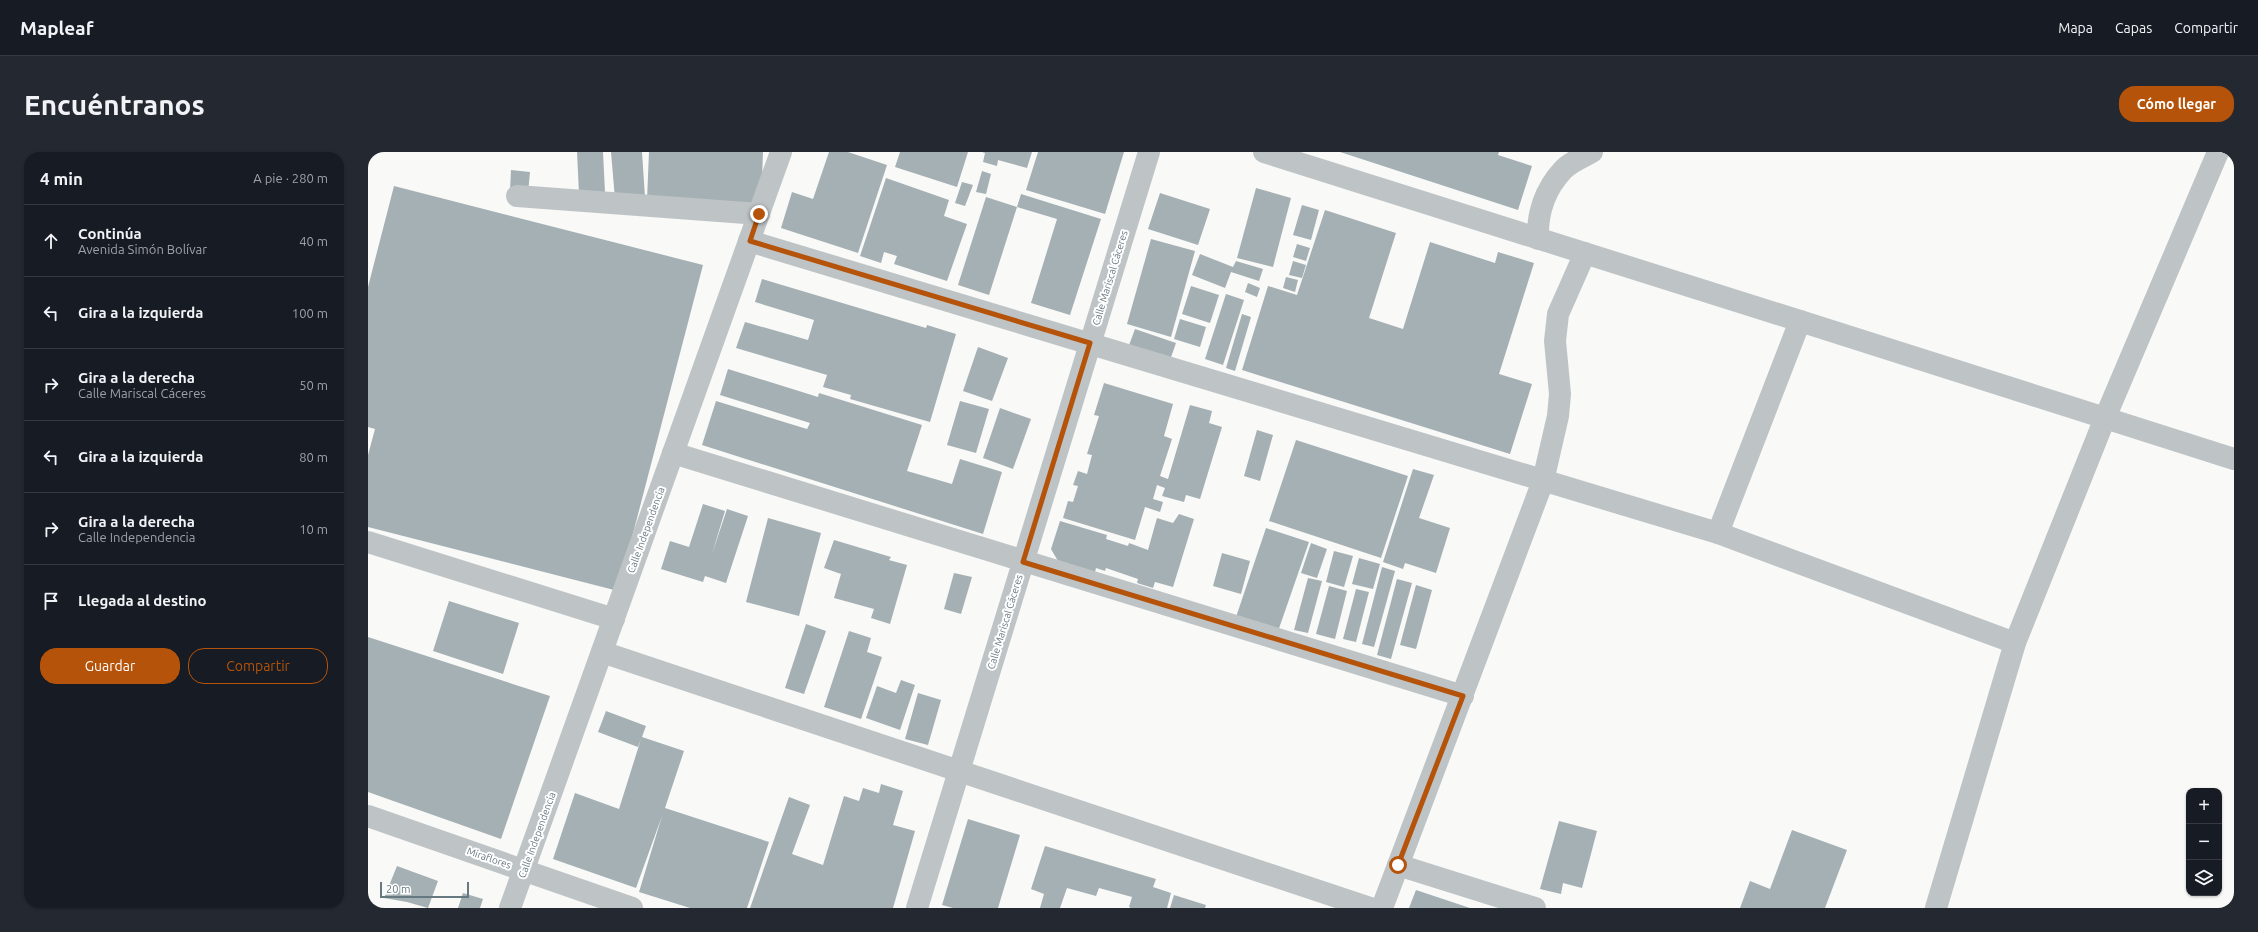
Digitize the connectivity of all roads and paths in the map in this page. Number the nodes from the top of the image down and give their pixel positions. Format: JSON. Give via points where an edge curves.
{"nodes":[{"id":1,"x":781,"y":152,"type":"edge"},
{"id":2,"x":1149,"y":152,"type":"edge"},
{"id":3,"x":1264,"y":152,"type":"edge"},
{"id":4,"x":1592,"y":152,"type":"edge"},
{"id":5,"x":2218,"y":152,"type":"edge"},
{"id":6,"x":517,"y":196,"type":"dead end"},
{"id":7,"x":759,"y":214,"type":"junction"},
{"id":8,"x":1538,"y":239,"type":"junction"},
{"id":9,"x":750,"y":241,"type":"junction"},
{"id":10,"x":1585,"y":253,"type":"junction"},
{"id":11,"x":1800,"y":321,"type":"junction"},
{"id":12,"x":1090,"y":343,"type":"junction"},
{"id":13,"x":2105,"y":418,"type":"junction"},
{"id":14,"x":673,"y":453,"type":"junction"},
{"id":15,"x":2234,"y":459,"type":"edge"},
{"id":16,"x":1543,"y":481,"type":"junction"},
{"id":17,"x":1718,"y":533,"type":"junction"},
{"id":18,"x":368,"y":542,"type":"edge"},
{"id":19,"x":1023,"y":562,"type":"junction"},
{"id":20,"x":614,"y":619,"type":"junction"},
{"id":21,"x":2015,"y":642,"type":"junction"},
{"id":22,"x":602,"y":652,"type":"junction"},
{"id":23,"x":1463,"y":696,"type":"junction"},
{"id":24,"x":959,"y":771,"type":"junction"},
{"id":25,"x":368,"y":816,"type":"edge"},
{"id":26,"x":1398,"y":865,"type":"junction"},
{"id":27,"x":524,"y":870,"type":"junction"},
{"id":28,"x":510,"y":908,"type":"edge"},
{"id":29,"x":632,"y":908,"type":"edge"},
{"id":30,"x":917,"y":908,"type":"edge"},
{"id":31,"x":1370,"y":908,"type":"edge"},
{"id":32,"x":1382,"y":908,"type":"edge"},
{"id":33,"x":1535,"y":908,"type":"edge"},
{"id":34,"x":1936,"y":908,"type":"edge"}],
"edges":[{"from":1,"to":7,"type":"street","name":"Calle Independencia"},
{"from":2,"to":12,"type":"street","name":"Calle Mariscal Cáceres"},
{"from":3,"to":8,"type":"street"},
{"from":4,"to":8,"type":"street","via":[[1564,169],[1549,189],[1544,198],[1538,225]]},
{"from":5,"to":13,"type":"street"},
{"from":6,"to":7,"type":"street"},
{"from":7,"to":9,"type":"street","name":"Calle Independencia"},
{"from":8,"to":10,"type":"street"},
{"from":9,"to":12,"type":"street"},
{"from":9,"to":14,"type":"street","name":"Calle Independencia"},
{"from":10,"to":11,"type":"street"},
{"from":10,"to":16,"type":"street","via":[[1558,314],[1555,341],[1560,394],[1558,416]]},
{"from":11,"to":13,"type":"street"},
{"from":11,"to":17,"type":"street"},
{"from":12,"to":16,"type":"street"},
{"from":12,"to":19,"type":"street","name":"Calle Mariscal Cáceres"},
{"from":13,"to":15,"type":"street"},
{"from":13,"to":21,"type":"street"},
{"from":14,"to":19,"type":"street"},
{"from":14,"to":20,"type":"street","name":"Calle Independencia"},
{"from":16,"to":17,"type":"street"},
{"from":16,"to":23,"type":"street"},
{"from":17,"to":21,"type":"street"},
{"from":18,"to":20,"type":"street"},
{"from":19,"to":23,"type":"street"},
{"from":19,"to":24,"type":"street","name":"Calle Mariscal Cáceres"},
{"from":20,"to":22,"type":"street","name":"Calle Independencia"},
{"from":21,"to":34,"type":"street"},
{"from":22,"to":24,"type":"street"},
{"from":22,"to":27,"type":"street","name":"Calle Independencia"},
{"from":23,"to":26,"type":"street"},
{"from":24,"to":30,"type":"street","name":"Calle Mariscal Cáceres"},
{"from":24,"to":31,"type":"street"},
{"from":25,"to":27,"type":"street","name":"Miraflores"},
{"from":26,"to":32,"type":"street"},
{"from":26,"to":33,"type":"street"},
{"from":27,"to":28,"type":"street","name":"Calle Independencia"},
{"from":27,"to":29,"type":"street","name":"Miraflores"}]}
